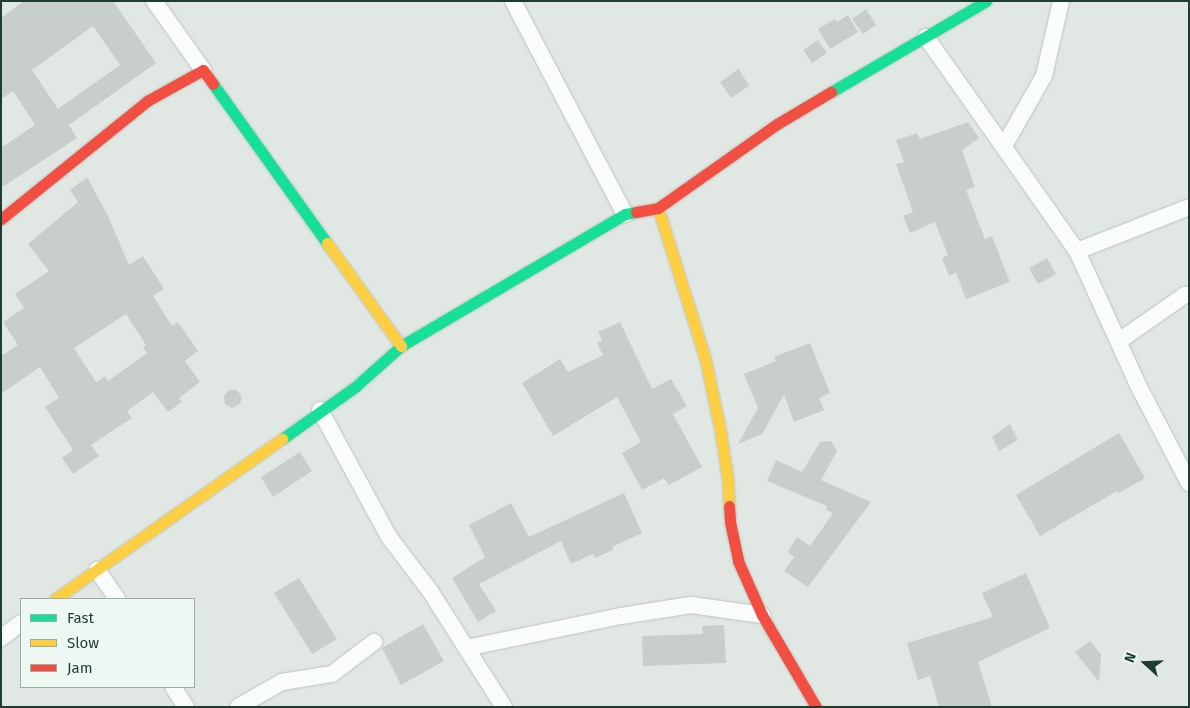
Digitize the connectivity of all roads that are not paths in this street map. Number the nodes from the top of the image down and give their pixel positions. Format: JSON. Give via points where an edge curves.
{"nodes":[{"id":1,"x":154,"y":1,"type":"edge"},
{"id":2,"x":513,"y":1,"type":"edge"},
{"id":3,"x":986,"y":1,"type":"edge"},
{"id":4,"x":1061,"y":1,"type":"edge"},
{"id":5,"x":926,"y":37,"type":"junction"},
{"id":6,"x":203,"y":70,"type":"junction"},
{"id":7,"x":1004,"y":146,"type":"junction"},
{"id":8,"x":1189,"y":207,"type":"edge"},
{"id":9,"x":658,"y":208,"type":"junction"},
{"id":10,"x":625,"y":214,"type":"junction"},
{"id":11,"x":1,"y":219,"type":"edge"},
{"id":12,"x":1077,"y":251,"type":"junction"},
{"id":13,"x":1189,"y":295,"type":"edge"},
{"id":14,"x":1118,"y":341,"type":"junction"},
{"id":15,"x":401,"y":346,"type":"junction"},
{"id":16,"x":320,"y":410,"type":"junction"},
{"id":17,"x":1189,"y":483,"type":"edge"},
{"id":18,"x":97,"y":570,"type":"junction"},
{"id":19,"x":56,"y":598,"type":"edge"},
{"id":20,"x":115,"y":598,"type":"edge"},
{"id":21,"x":762,"y":615,"type":"junction"},
{"id":22,"x":20,"y":624,"type":"edge"},
{"id":23,"x":1,"y":638,"type":"edge"},
{"id":24,"x":374,"y":642,"type":"dead end"},
{"id":25,"x":466,"y":648,"type":"junction"},
{"id":26,"x":174,"y":688,"type":"edge"},
{"id":27,"x":186,"y":707,"type":"edge"},
{"id":28,"x":238,"y":707,"type":"edge"},
{"id":29,"x":504,"y":707,"type":"edge"},
{"id":30,"x":816,"y":707,"type":"edge"}],
"edges":[{"from":1,"to":6,"type":"street"},
{"from":2,"to":10,"type":"street"},
{"from":3,"to":5,"type":"street"},
{"from":4,"to":7,"type":"street","via":[[1044,76]]},
{"from":5,"to":7,"type":"street"},
{"from":5,"to":9,"type":"street","via":[[777,124]]},
{"from":6,"to":11,"type":"street","via":[[147,101]]},
{"from":6,"to":15,"type":"street"},
{"from":7,"to":12,"type":"street"},
{"from":8,"to":12,"type":"street"},
{"from":9,"to":10,"type":"street"},
{"from":9,"to":21,"type":"street","via":[[705,358],[720,429],[730,522],[738,561]]},
{"from":10,"to":15,"type":"street"},
{"from":12,"to":14,"type":"street"},
{"from":13,"to":14,"type":"street"},
{"from":14,"to":17,"type":"street"},
{"from":15,"to":16,"type":"street","via":[[355,386]]},
{"from":16,"to":18,"type":"street"},
{"from":16,"to":25,"type":"street","via":[[389,537],[430,591]]},
{"from":18,"to":19,"type":"street"},
{"from":18,"to":20,"type":"street"},
{"from":21,"to":25,"type":"street","via":[[691,605]]},
{"from":21,"to":30,"type":"street"},
{"from":22,"to":23,"type":"street"},
{"from":24,"to":28,"type":"street","via":[[332,674],[282,682]]},
{"from":25,"to":29,"type":"street"},
{"from":26,"to":27,"type":"street"}]}
